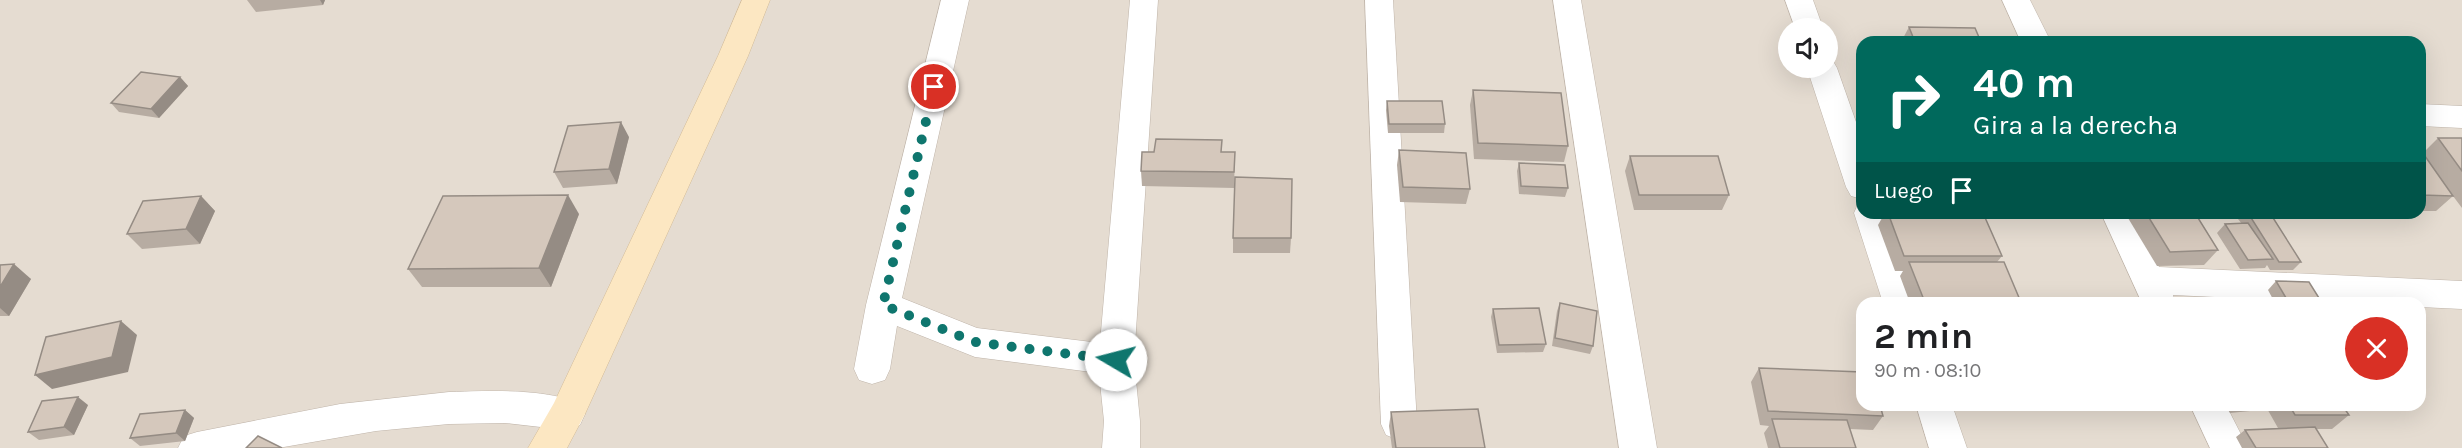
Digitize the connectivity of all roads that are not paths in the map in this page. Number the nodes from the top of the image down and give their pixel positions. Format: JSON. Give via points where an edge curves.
{"nodes":[{"id":1,"x":756,"y":0,"type":"edge"},
{"id":2,"x":955,"y":0,"type":"edge"},
{"id":3,"x":1144,"y":0,"type":"edge"},
{"id":4,"x":1379,"y":0,"type":"edge"},
{"id":5,"x":1567,"y":0,"type":"edge"},
{"id":6,"x":1799,"y":0,"type":"edge"},
{"id":7,"x":2016,"y":0,"type":"edge"},
{"id":8,"x":1805,"y":18,"type":"edge"},
{"id":9,"x":2033,"y":36,"type":"edge"},
{"id":10,"x":1825,"y":78,"type":"edge"},
{"id":11,"x":2426,"y":115,"type":"edge"},
{"id":12,"x":2462,"y":117,"type":"edge"},
{"id":13,"x":1856,"y":169,"type":"edge"},
{"id":14,"x":1872,"y":219,"type":"edge"},
{"id":15,"x":2120,"y":219,"type":"edge"},
{"id":16,"x":2154,"y":291,"type":"edge"},
{"id":17,"x":2462,"y":295,"type":"edge"},
{"id":18,"x":1898,"y":297,"type":"edge"},
{"id":19,"x":883,"y":305,"type":"junction"},
{"id":20,"x":1116,"y":360,"type":"junction"},
{"id":21,"x":872,"y":369,"type":"dead end"},
{"id":22,"x":1936,"y":411,"type":"edge"},
{"id":23,"x":2211,"y":411,"type":"edge"},
{"id":24,"x":567,"y":414,"type":"junction"},
{"id":25,"x":1399,"y":424,"type":"edge"},
{"id":26,"x":197,"y":448,"type":"edge"},
{"id":27,"x":548,"y":448,"type":"edge"},
{"id":28,"x":1121,"y":448,"type":"edge"},
{"id":29,"x":1638,"y":448,"type":"edge"},
{"id":30,"x":1948,"y":448,"type":"edge"},
{"id":31,"x":2229,"y":448,"type":"edge"}],
"edges":[{"from":1,"to":24,"type":"main road"},
{"from":2,"to":19,"type":"street"},
{"from":3,"to":20,"type":"street"},
{"from":4,"to":25,"type":"street"},
{"from":5,"to":29,"type":"street"},
{"from":6,"to":8,"type":"street"},
{"from":7,"to":9,"type":"street"},
{"from":10,"to":13,"type":"street"},
{"from":11,"to":12,"type":"street"},
{"from":14,"to":18,"type":"street"},
{"from":15,"to":16,"type":"street"},
{"from":16,"to":17,"type":"street"},
{"from":19,"to":20,"type":"street","via":[[975,342]]},
{"from":19,"to":21,"type":"street"},
{"from":20,"to":28,"type":"street"},
{"from":22,"to":30,"type":"street"},
{"from":23,"to":31,"type":"street"},
{"from":24,"to":26,"type":"street","via":[[486,407],[410,411]]},
{"from":24,"to":27,"type":"main road"}]}
